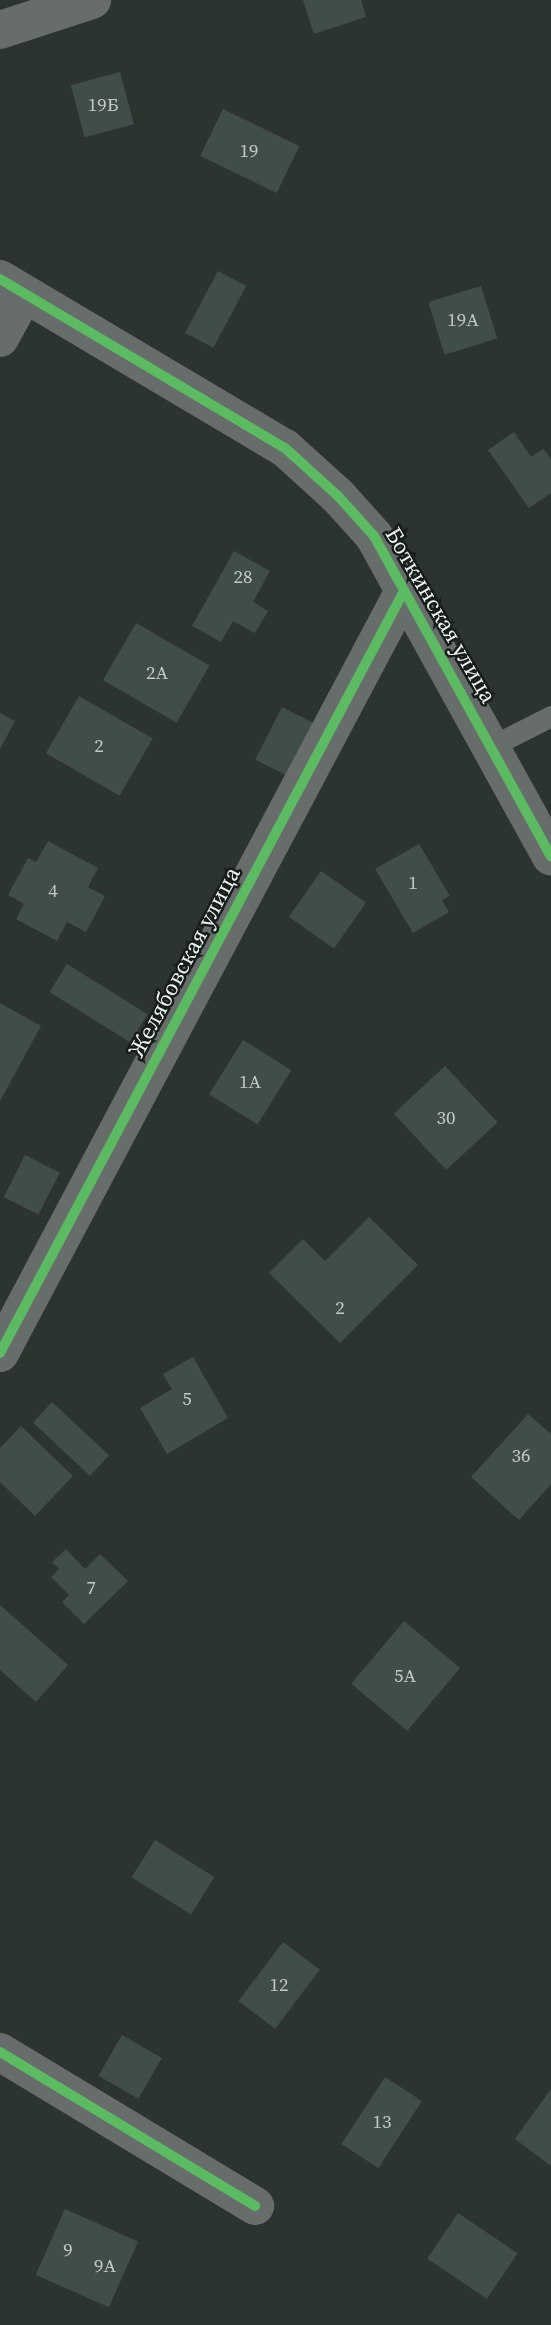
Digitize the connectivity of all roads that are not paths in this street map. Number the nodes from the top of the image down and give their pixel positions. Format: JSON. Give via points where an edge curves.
{"nodes":[{"id":1,"x":92,"y":0,"type":"edge"},
{"id":2,"x":0,"y":30,"type":"edge"},
{"id":3,"x":12,"y":286,"type":"edge"},
{"id":4,"x":0,"y":338,"type":"edge"},
{"id":5,"x":404,"y":592,"type":"junction"},
{"id":6,"x":551,"y":716,"type":"edge"},
{"id":7,"x":492,"y":746,"type":"junction"},
{"id":8,"x":551,"y":856,"type":"edge"},
{"id":9,"x":0,"y":1353,"type":"edge"},
{"id":10,"x":0,"y":2052,"type":"edge"},
{"id":11,"x":255,"y":2206,"type":"dead end"}],
"edges":[{"from":1,"to":2,"type":"street"},
{"from":3,"to":4,"type":"street"},
{"from":3,"to":5,"type":"street","name":"Боткинская улица","via":[[285,448],[374,536]]},
{"from":5,"to":7,"type":"street","name":"Боткинская улица"},
{"from":5,"to":9,"type":"street","name":"Желябовская улица"},
{"from":6,"to":7,"type":"lane"},
{"from":7,"to":8,"type":"street","name":"Боткинская улица"},
{"from":10,"to":11,"type":"street"}]}
